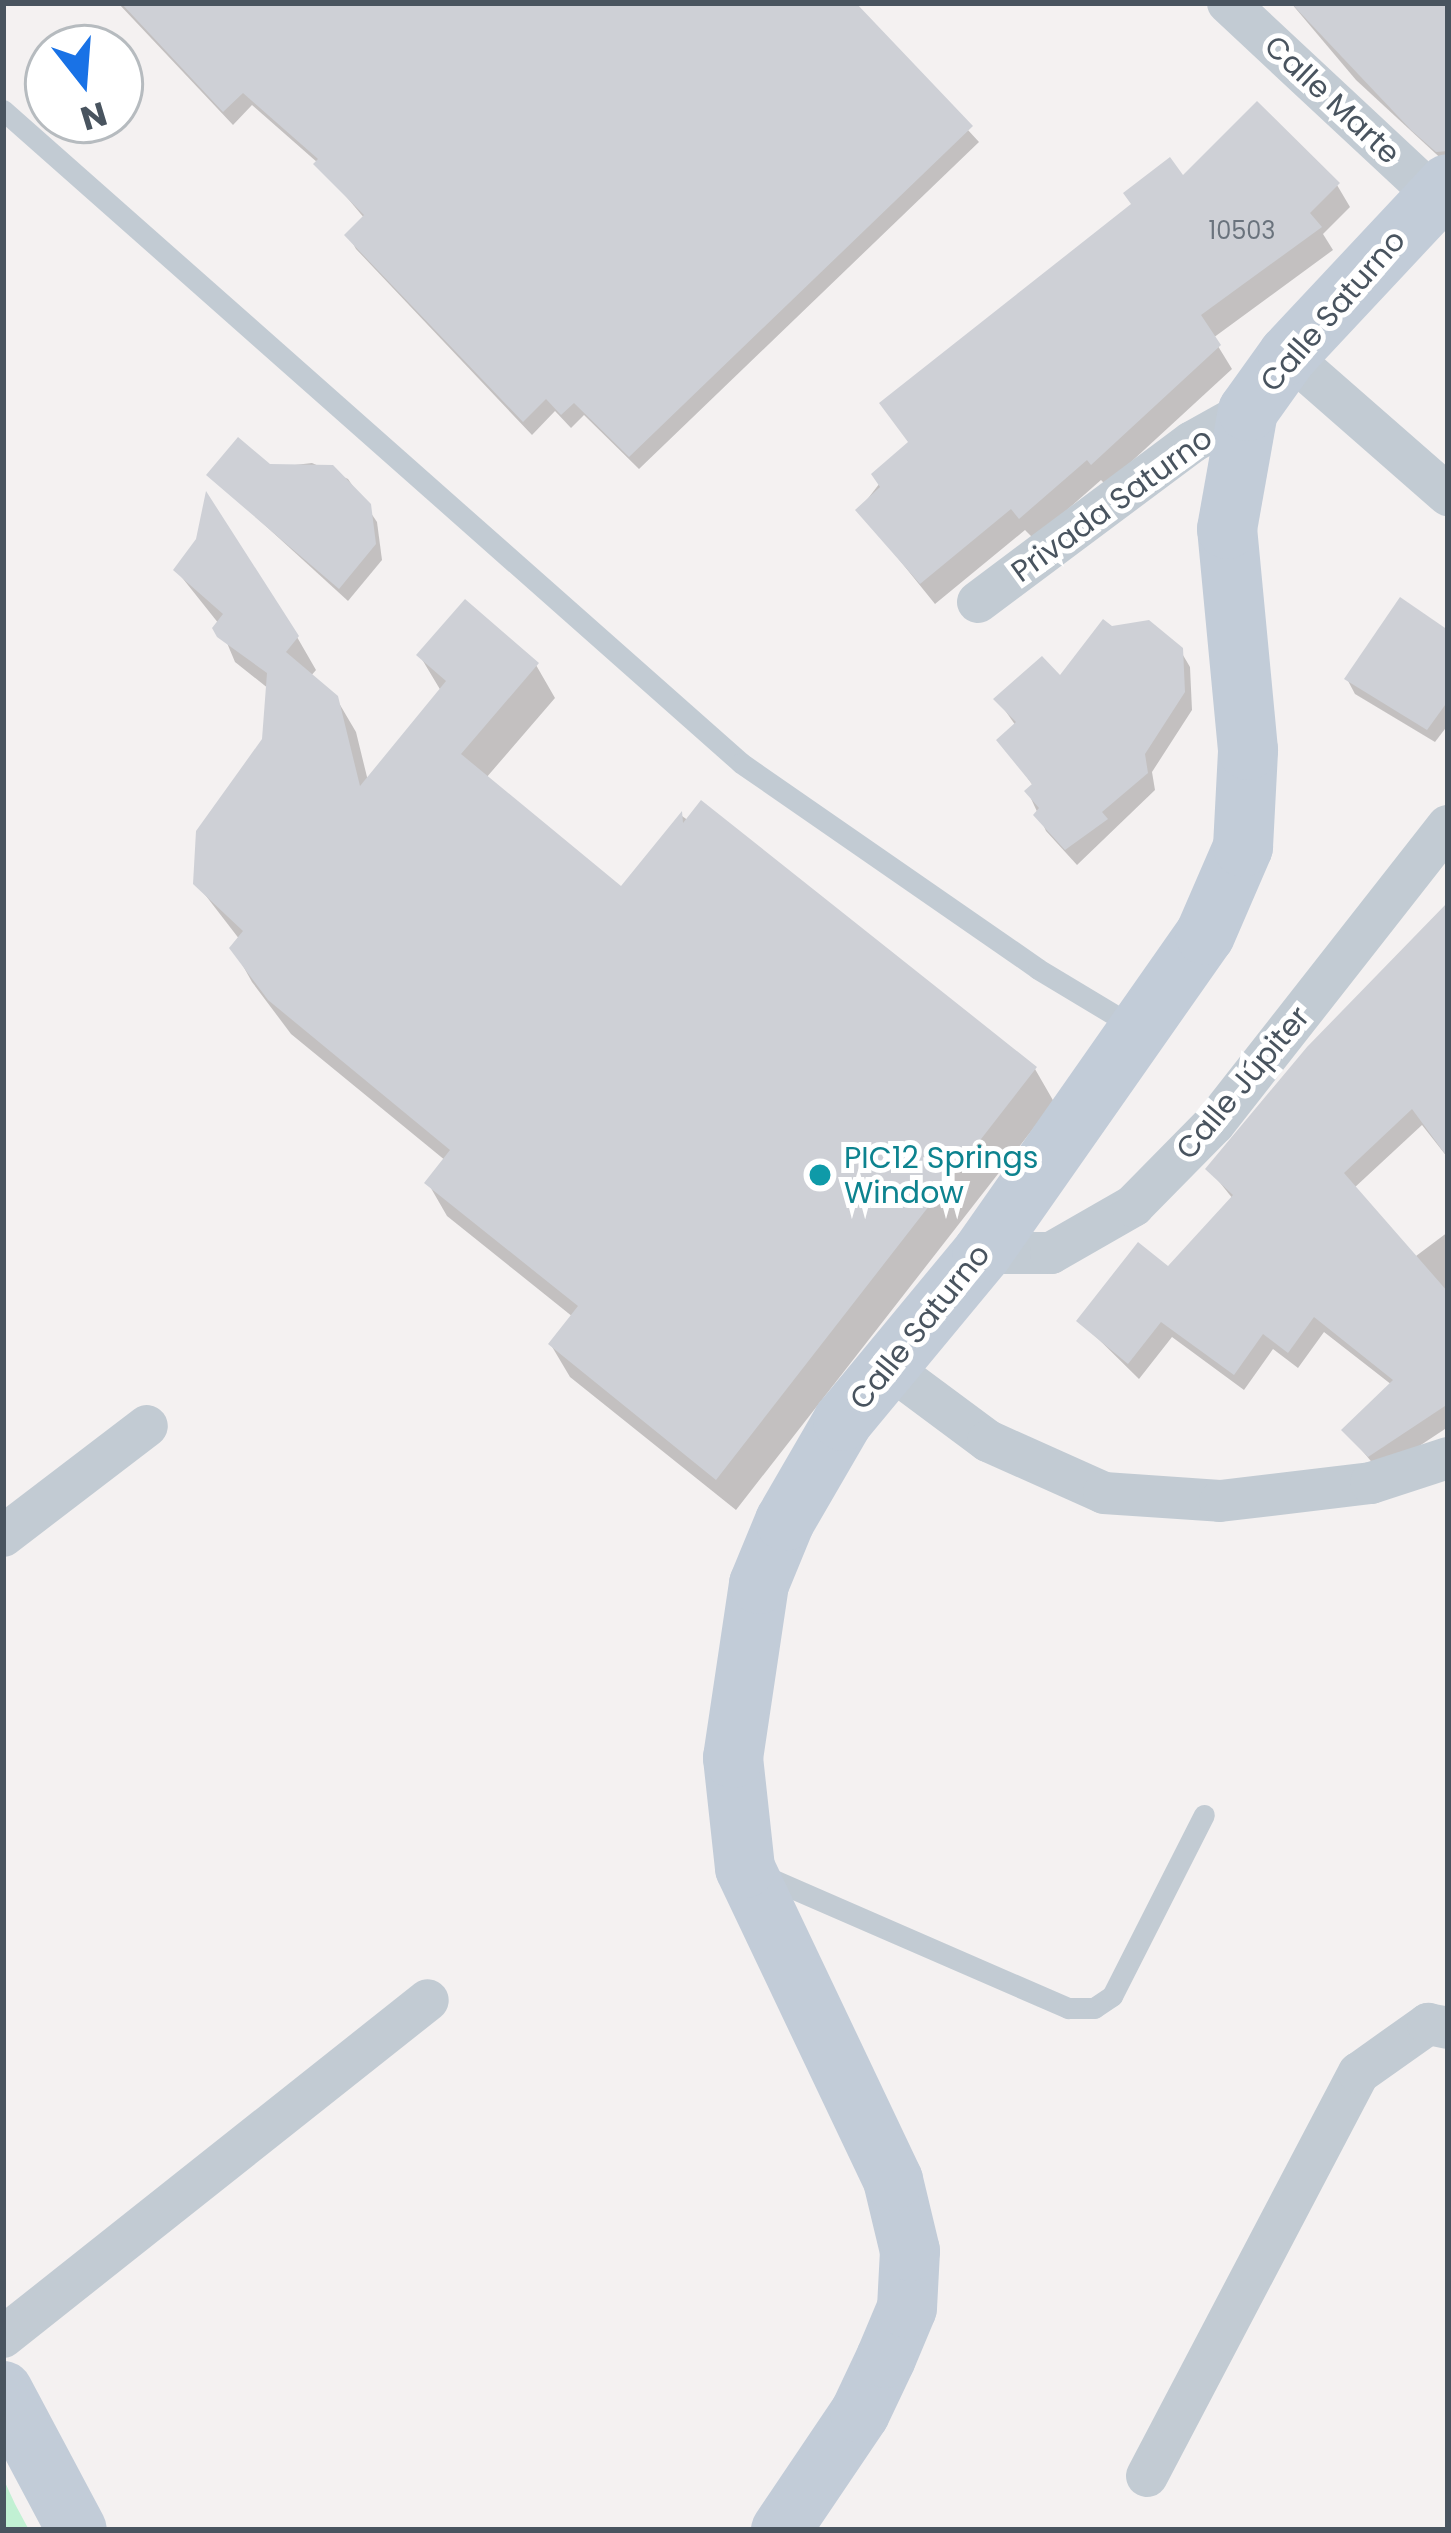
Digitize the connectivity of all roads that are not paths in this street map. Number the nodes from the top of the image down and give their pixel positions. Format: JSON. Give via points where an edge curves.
{"nodes":[{"id":1,"x":1228,"y":3,"type":"edge"},
{"id":2,"x":3,"y":110,"type":"edge"},
{"id":3,"x":1442,"y":190,"type":"edge"},
{"id":4,"x":1288,"y":355,"type":"junction"},
{"id":5,"x":1248,"y":412,"type":"junction"},
{"id":6,"x":1448,"y":495,"type":"edge"},
{"id":7,"x":978,"y":602,"type":"dead end"},
{"id":8,"x":1448,"y":826,"type":"edge"},
{"id":9,"x":1143,"y":1032,"type":"junction"},
{"id":10,"x":982,"y":1253,"type":"junction"},
{"id":11,"x":887,"y":1366,"type":"junction"},
{"id":12,"x":147,"y":1426,"type":"dead end"},
{"id":13,"x":1448,"y":1458,"type":"edge"},
{"id":14,"x":3,"y":1536,"type":"edge"},
{"id":15,"x":1204,"y":1815,"type":"dead end"},
{"id":16,"x":745,"y":1868,"type":"junction"},
{"id":17,"x":428,"y":2000,"type":"dead end"},
{"id":18,"x":1448,"y":2027,"type":"edge"},
{"id":19,"x":3,"y":2337,"type":"edge"},
{"id":20,"x":3,"y":2391,"type":"edge"},
{"id":21,"x":1147,"y":2476,"type":"dead end"},
{"id":22,"x":77,"y":2530,"type":"edge"},
{"id":23,"x":781,"y":2530,"type":"edge"}],
"edges":[{"from":1,"to":3,"type":"street","name":"Calle Marte"},
{"from":2,"to":9,"type":"lane","via":[[741,763],[1038,969]]},
{"from":3,"to":4,"type":"main road","name":"Calle Saturno"},
{"from":4,"to":5,"type":"main road","name":"Calle Saturno"},
{"from":4,"to":6,"type":"street"},
{"from":5,"to":7,"type":"street","name":"Privada Saturno","via":[[1192,442]]},
{"from":5,"to":9,"type":"main road","name":"Calle Saturno","via":[[1227,529],[1247,750],[1243,847],[1205,934]]},
{"from":8,"to":10,"type":"street","name":"Calle Júpiter","via":[[1214,1124],[1133,1206],[1051,1253]]},
{"from":9,"to":10,"type":"main road","name":"Calle Saturno"},
{"from":10,"to":11,"type":"main road","name":"Calle Saturno"},
{"from":11,"to":13,"type":"street","via":[[988,1441],[1104,1493],[1220,1501],[1371,1483]]},
{"from":11,"to":16,"type":"main road","name":"Calle Saturno","via":[[794,1505],[759,1585],[733,1757]]},
{"from":12,"to":14,"type":"street"},
{"from":15,"to":16,"type":"lane","via":[[1112,1996],[1094,2008],[1068,2008]]},
{"from":16,"to":23,"type":"main road","name":"Calle Saturno","via":[[893,2180],[910,2251],[908,2308],[886,2359],[860,2414]]},
{"from":17,"to":19,"type":"street"},
{"from":18,"to":21,"type":"street","via":[[1428,2024],[1359,2073]]},
{"from":20,"to":22,"type":"main road"}]}
